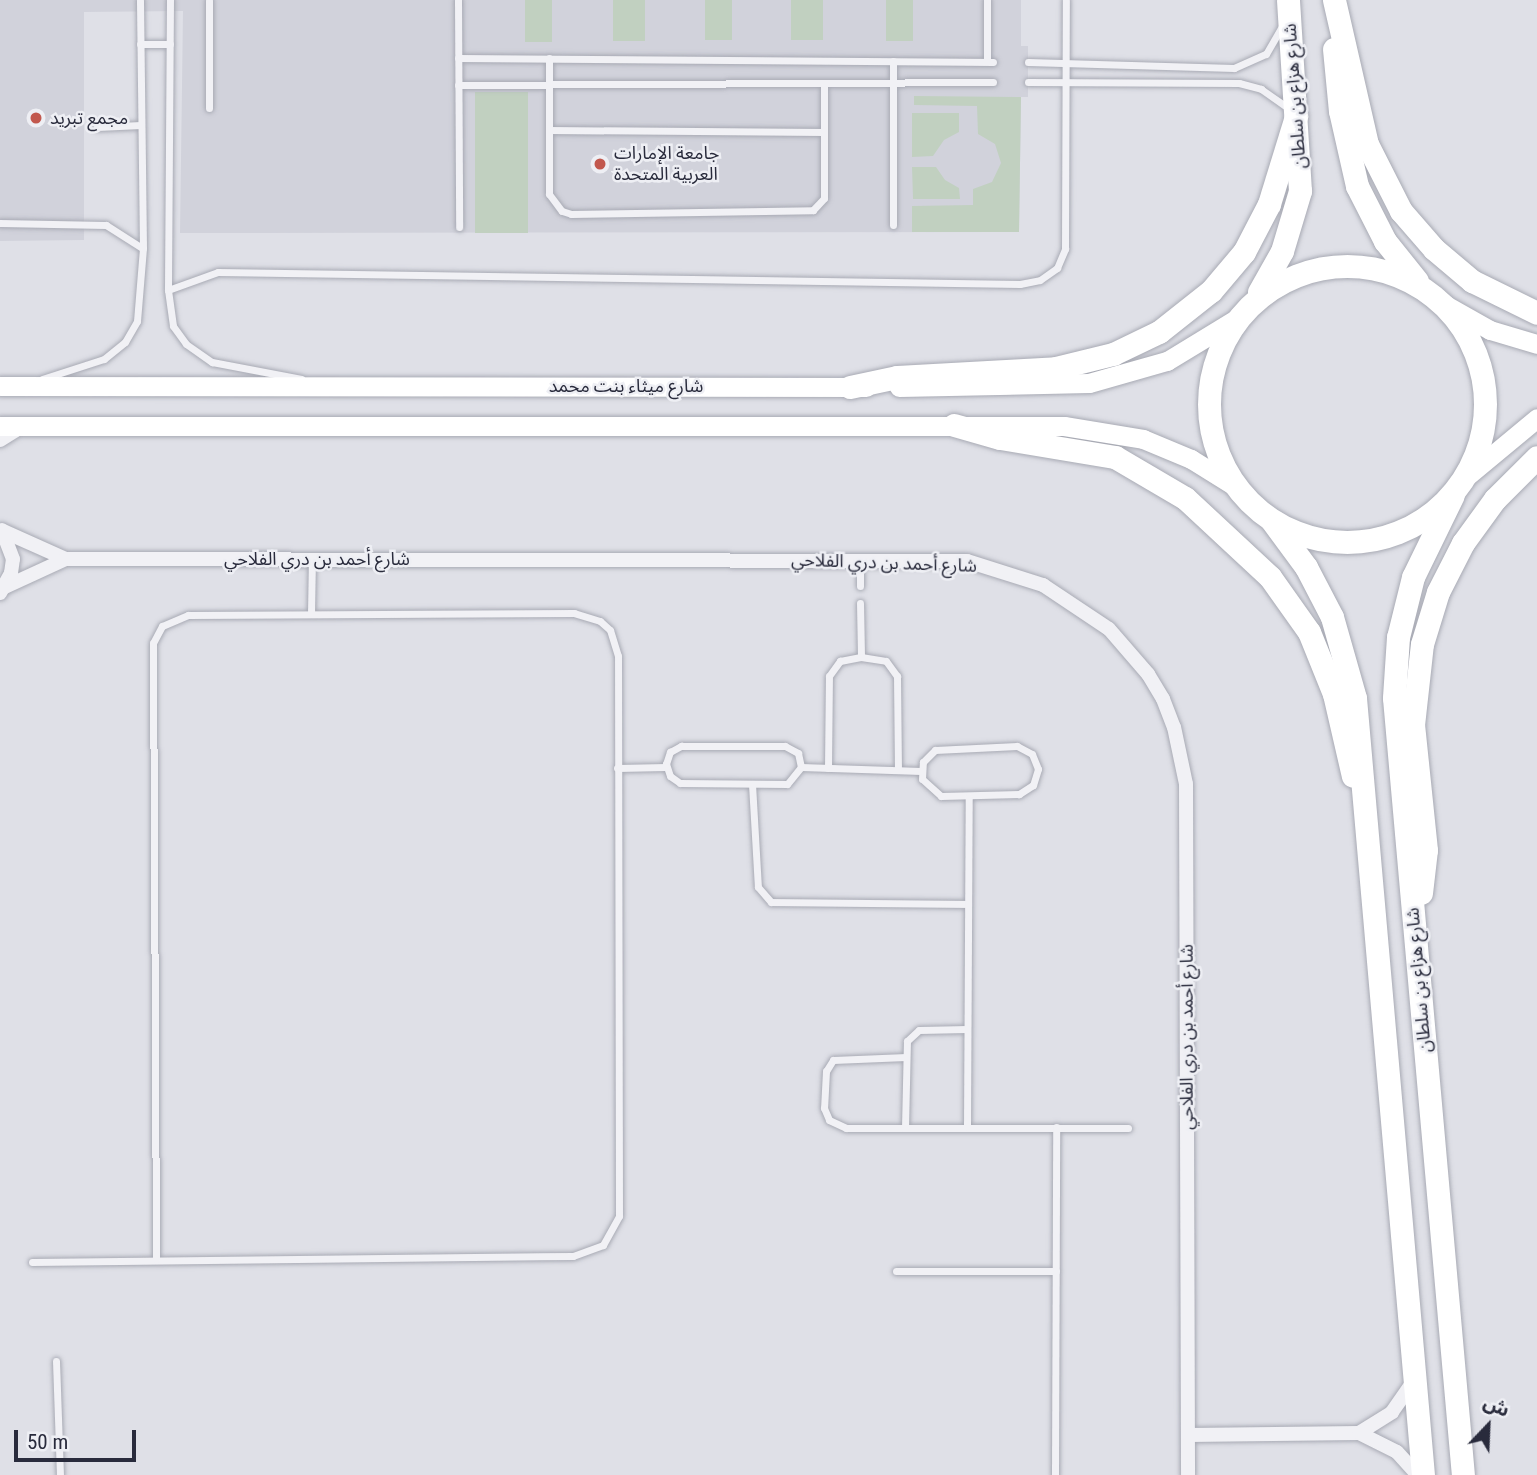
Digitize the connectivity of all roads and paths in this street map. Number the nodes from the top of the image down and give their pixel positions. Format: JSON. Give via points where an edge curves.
{"nodes":[{"id":1,"x":140,"y":0,"type":"edge"},
{"id":2,"x":170,"y":0,"type":"edge"},
{"id":3,"x":209,"y":0,"type":"edge"},
{"id":4,"x":458,"y":0,"type":"edge"},
{"id":5,"x":986,"y":0,"type":"edge"},
{"id":6,"x":1066,"y":0,"type":"edge"},
{"id":7,"x":1332,"y":0,"type":"edge"},
{"id":8,"x":1288,"y":3,"type":"edge"},
{"id":9,"x":140,"y":44,"type":"junction"},
{"id":10,"x":170,"y":44,"type":"junction"},
{"id":11,"x":458,"y":58,"type":"junction"},
{"id":12,"x":549,"y":58,"type":"junction"},
{"id":13,"x":893,"y":61,"type":"junction"},
{"id":14,"x":1028,"y":62,"type":"dead end"},
{"id":15,"x":1066,"y":62,"type":"junction"},
{"id":16,"x":1067,"y":81,"type":"junction"},
{"id":17,"x":893,"y":82,"type":"junction"},
{"id":18,"x":993,"y":82,"type":"dead end"},
{"id":19,"x":1028,"y":82,"type":"dead end"},
{"id":20,"x":824,"y":83,"type":"junction"},
{"id":21,"x":549,"y":84,"type":"junction"},
{"id":22,"x":458,"y":85,"type":"junction"},
{"id":23,"x":209,"y":108,"type":"dead end"},
{"id":24,"x":1295,"y":115,"type":"junction"},
{"id":25,"x":141,"y":125,"type":"junction"},
{"id":26,"x":97,"y":127,"type":"dead end"},
{"id":27,"x":549,"y":130,"type":"junction"},
{"id":28,"x":824,"y":132,"type":"junction"},
{"id":29,"x":0,"y":223,"type":"edge"},
{"id":30,"x":893,"y":225,"type":"dead end"},
{"id":31,"x":459,"y":228,"type":"dead end"},
{"id":32,"x":143,"y":248,"type":"junction"},
{"id":33,"x":168,"y":290,"type":"junction"},
{"id":34,"x":1433,"y":296,"type":"junction"},
{"id":35,"x":1243,"y":312,"type":"junction"},
{"id":36,"x":1537,"y":313,"type":"edge"},
{"id":37,"x":1537,"y":344,"type":"edge"},
{"id":38,"x":9,"y":386,"type":"edge"},
{"id":39,"x":325,"y":386,"type":"junction"},
{"id":40,"x":850,"y":387,"type":"junction"},
{"id":41,"x":1537,"y":418,"type":"edge"},
{"id":42,"x":954,"y":425,"type":"junction"},
{"id":43,"x":0,"y":426,"type":"edge"},
{"id":44,"x":22,"y":426,"type":"junction"},
{"id":45,"x":0,"y":440,"type":"edge"},
{"id":46,"x":1537,"y":457,"type":"edge"},
{"id":47,"x":1459,"y":486,"type":"junction"},
{"id":48,"x":1236,"y":487,"type":"junction"},
{"id":49,"x":1272,"y":521,"type":"junction"},
{"id":50,"x":2,"y":530,"type":"edge"},
{"id":51,"x":66,"y":559,"type":"junction"},
{"id":52,"x":312,"y":559,"type":"junction"},
{"id":53,"x":860,"y":560,"type":"junction"},
{"id":54,"x":860,"y":586,"type":"dead end"},
{"id":55,"x":2,"y":590,"type":"edge"},
{"id":56,"x":860,"y":603,"type":"dead end"},
{"id":57,"x":311,"y":614,"type":"junction"},
{"id":58,"x":861,"y":657,"type":"junction"},
{"id":59,"x":666,"y":766,"type":"junction"},
{"id":60,"x":617,"y":768,"type":"junction"},
{"id":61,"x":801,"y":768,"type":"junction"},
{"id":62,"x":828,"y":768,"type":"junction"},
{"id":63,"x":898,"y":770,"type":"junction"},
{"id":64,"x":921,"y":771,"type":"junction"},
{"id":65,"x":752,"y":784,"type":"junction"},
{"id":66,"x":969,"y":797,"type":"junction"},
{"id":67,"x":1365,"y":804,"type":"junction"},
{"id":68,"x":968,"y":904,"type":"junction"},
{"id":69,"x":1414,"y":928,"type":"junction"},
{"id":70,"x":967,"y":1029,"type":"junction"},
{"id":71,"x":906,"y":1057,"type":"junction"},
{"id":72,"x":967,"y":1127,"type":"junction"},
{"id":73,"x":1056,"y":1127,"type":"junction"},
{"id":74,"x":905,"y":1128,"type":"junction"},
{"id":75,"x":1128,"y":1128,"type":"dead end"},
{"id":76,"x":156,"y":1258,"type":"junction"},
{"id":77,"x":32,"y":1262,"type":"dead end"},
{"id":78,"x":1056,"y":1270,"type":"junction"},
{"id":79,"x":896,"y":1271,"type":"dead end"},
{"id":80,"x":56,"y":1361,"type":"dead end"},
{"id":81,"x":1415,"y":1380,"type":"junction"},
{"id":82,"x":1359,"y":1433,"type":"junction"},
{"id":83,"x":1189,"y":1435,"type":"junction"},
{"id":84,"x":60,"y":1475,"type":"edge"},
{"id":85,"x":1055,"y":1475,"type":"edge"},
{"id":86,"x":1188,"y":1475,"type":"edge"},
{"id":87,"x":1420,"y":1475,"type":"edge"},
{"id":88,"x":1464,"y":1475,"type":"edge"}],
"edges":[{"from":1,"to":9,"type":"lane"},
{"from":2,"to":10,"type":"lane"},
{"from":3,"to":23,"type":"lane"},
{"from":4,"to":11,"type":"lane"},
{"from":5,"to":13,"type":"lane","via":[[990,62]]},
{"from":6,"to":15,"type":"lane"},
{"from":7,"to":34,"type":"main road","via":[[1339,111],[1357,186],[1385,241]]},
{"from":7,"to":36,"type":"main road","via":[[1344,29],[1367,144],[1401,211],[1434,249],[1472,281]]},
{"from":8,"to":15,"type":"lane","via":[[1273,45],[1245,66]]},
{"from":8,"to":24,"type":"main road","name":"شارع هزاع بن سلطان"},
{"from":9,"to":10,"type":"lane"},
{"from":9,"to":25,"type":"lane"},
{"from":10,"to":33,"type":"lane"},
{"from":11,"to":12,"type":"lane"},
{"from":11,"to":22,"type":"lane"},
{"from":12,"to":13,"type":"lane"},
{"from":12,"to":21,"type":"lane"},
{"from":13,"to":17,"type":"lane"},
{"from":14,"to":15,"type":"lane"},
{"from":15,"to":16,"type":"lane"},
{"from":16,"to":19,"type":"lane"},
{"from":16,"to":24,"type":"lane","via":[[1250,85]]},
{"from":16,"to":33,"type":"lane","via":[[1065,248],[1057,268],[1030,283],[218,272]]},
{"from":17,"to":18,"type":"lane"},
{"from":17,"to":20,"type":"lane"},
{"from":17,"to":30,"type":"lane"},
{"from":20,"to":21,"type":"lane"},
{"from":20,"to":28,"type":"lane"},
{"from":21,"to":22,"type":"lane"},
{"from":21,"to":27,"type":"lane"},
{"from":22,"to":31,"type":"lane"},
{"from":24,"to":35,"type":"main road","name":"شارع هزاع بن سلطان","via":[[1301,160],[1296,211],[1269,279]]},
{"from":24,"to":40,"type":"main road","via":[[1269,204],[1244,252],[1211,291],[1159,332],[1113,354],[1056,368],[906,376]]},
{"from":25,"to":26,"type":"lane"},
{"from":25,"to":32,"type":"lane"},
{"from":27,"to":28,"type":"lane"},
{"from":27,"to":28,"type":"lane","via":[[549,194],[571,215],[813,209],[824,198]]},
{"from":29,"to":32,"type":"lane","via":[[106,225]]},
{"from":32,"to":38,"type":"lane","via":[[140,310],[125,342],[92,364]]},
{"from":33,"to":39,"type":"lane","via":[[173,326],[202,357]]},
{"from":34,"to":35,"type":"main road","via":[[1390,272],[1353,265],[1315,269],[1280,282]]},
{"from":34,"to":37,"type":"main road","via":[[1490,330]]},
{"from":34,"to":47,"type":"main road","name":"شارع هزاع بن سلطان","via":[[1466,332],[1482,367],[1487,405],[1481,443]]},
{"from":35,"to":40,"type":"main road","name":"شارع ميثاء بنت محمد","via":[[1167,360],[1089,383],[1064,387]]},
{"from":35,"to":48,"type":"main road","name":"شارع هزاع بن سلطان","via":[[1218,350],[1209,385],[1209,421],[1218,455]]},
{"from":38,"to":39,"type":"main road","name":"شارع ميثاء بنت محمد"},
{"from":39,"to":40,"type":"main road","name":"شارع ميثاء بنت محمد"},
{"from":41,"to":47,"type":"main road"},
{"from":42,"to":44,"type":"main road"},
{"from":42,"to":48,"type":"main road","via":[[1064,426],[1118,432],[1168,448]]},
{"from":42,"to":67,"type":"main road","via":[[1000,438],[1115,457],[1163,481],[1270,577],[1309,632],[1330,683],[1343,746]]},
{"from":43,"to":44,"type":"main road"},
{"from":44,"to":45,"type":"street"},
{"from":46,"to":69,"type":"main road","via":[[1495,499],[1464,544],[1438,592],[1422,644],[1413,725],[1426,850]]},
{"from":47,"to":49,"type":"main road","via":[[1428,517],[1399,533],[1367,542],[1323,540]]},
{"from":47,"to":69,"type":"main road","name":"شارع هزاع بن سلطان","via":[[1413,578],[1395,667]]},
{"from":48,"to":49,"type":"main road","name":"شارع هزاع بن سلطان"},
{"from":49,"to":67,"type":"main road","name":"شارع هزاع بن سلطان","via":[[1320,591],[1342,643],[1355,698]]},
{"from":50,"to":51,"type":"street","name":"شارع أحمد بن دري الفلاحي"},
{"from":50,"to":55,"type":"street","via":[[13,559]]},
{"from":51,"to":52,"type":"street","name":"شارع أحمد بن دري الفلاحي"},
{"from":51,"to":55,"type":"street","name":"شارع أحمد بن دري الفلاحي"},
{"from":52,"to":53,"type":"street","name":"شارع أحمد بن دري الفلاحي"},
{"from":52,"to":57,"type":"lane"},
{"from":53,"to":54,"type":"lane"},
{"from":53,"to":83,"type":"street","name":"شارع أحمد بن دري الفلاحي","via":[[967,561],[1043,585],[1077,605],[1130,650],[1158,691],[1174,727],[1186,784]]},
{"from":56,"to":58,"type":"lane"},
{"from":57,"to":60,"type":"lane","via":[[574,613],[600,621],[610,631],[618,656]]},
{"from":57,"to":76,"type":"lane","via":[[178,616],[162,626],[153,643]]},
{"from":58,"to":62,"type":"lane","via":[[840,661],[829,677]]},
{"from":58,"to":63,"type":"lane","via":[[886,661],[897,676]]},
{"from":59,"to":60,"type":"lane"},
{"from":59,"to":61,"type":"lane","via":[[670,752],[681,746],[785,746],[798,753]]},
{"from":59,"to":65,"type":"lane","via":[[680,783]]},
{"from":60,"to":76,"type":"lane","via":[[619,1216],[603,1245],[573,1256]]},
{"from":61,"to":62,"type":"lane"},
{"from":61,"to":65,"type":"lane","via":[[787,784]]},
{"from":62,"to":63,"type":"lane"},
{"from":63,"to":64,"type":"lane"},
{"from":64,"to":66,"type":"lane","via":[[933,793]]},
{"from":64,"to":66,"type":"lane","via":[[928,755],[943,748],[1017,746],[1036,761],[1037,778],[1027,791]]},
{"from":65,"to":68,"type":"lane","via":[[758,887],[771,902]]},
{"from":66,"to":68,"type":"lane"},
{"from":67,"to":81,"type":"main road","name":"شارع هزاع بن سلطان"},
{"from":68,"to":70,"type":"lane"},
{"from":69,"to":88,"type":"main road","name":"شارع هزاع بن سلطان"},
{"from":70,"to":71,"type":"lane","via":[[919,1030],[907,1041]]},
{"from":70,"to":72,"type":"lane"},
{"from":71,"to":74,"type":"lane"},
{"from":71,"to":74,"type":"lane","via":[[833,1060],[826,1071],[824,1108],[829,1120],[840,1127]]},
{"from":72,"to":73,"type":"lane"},
{"from":72,"to":74,"type":"lane"},
{"from":73,"to":75,"type":"lane"},
{"from":73,"to":78,"type":"lane"},
{"from":76,"to":77,"type":"lane"},
{"from":78,"to":79,"type":"lane"},
{"from":78,"to":85,"type":"lane"},
{"from":80,"to":84,"type":"lane"},
{"from":81,"to":82,"type":"street","via":[[1392,1412]]},
{"from":81,"to":87,"type":"main road","name":"شارع هزاع بن سلطان"},
{"from":82,"to":83,"type":"street"},
{"from":82,"to":87,"type":"street","via":[[1397,1452]]},
{"from":83,"to":86,"type":"street","name":"شارع أحمد بن دري الفلاحي"}]}
